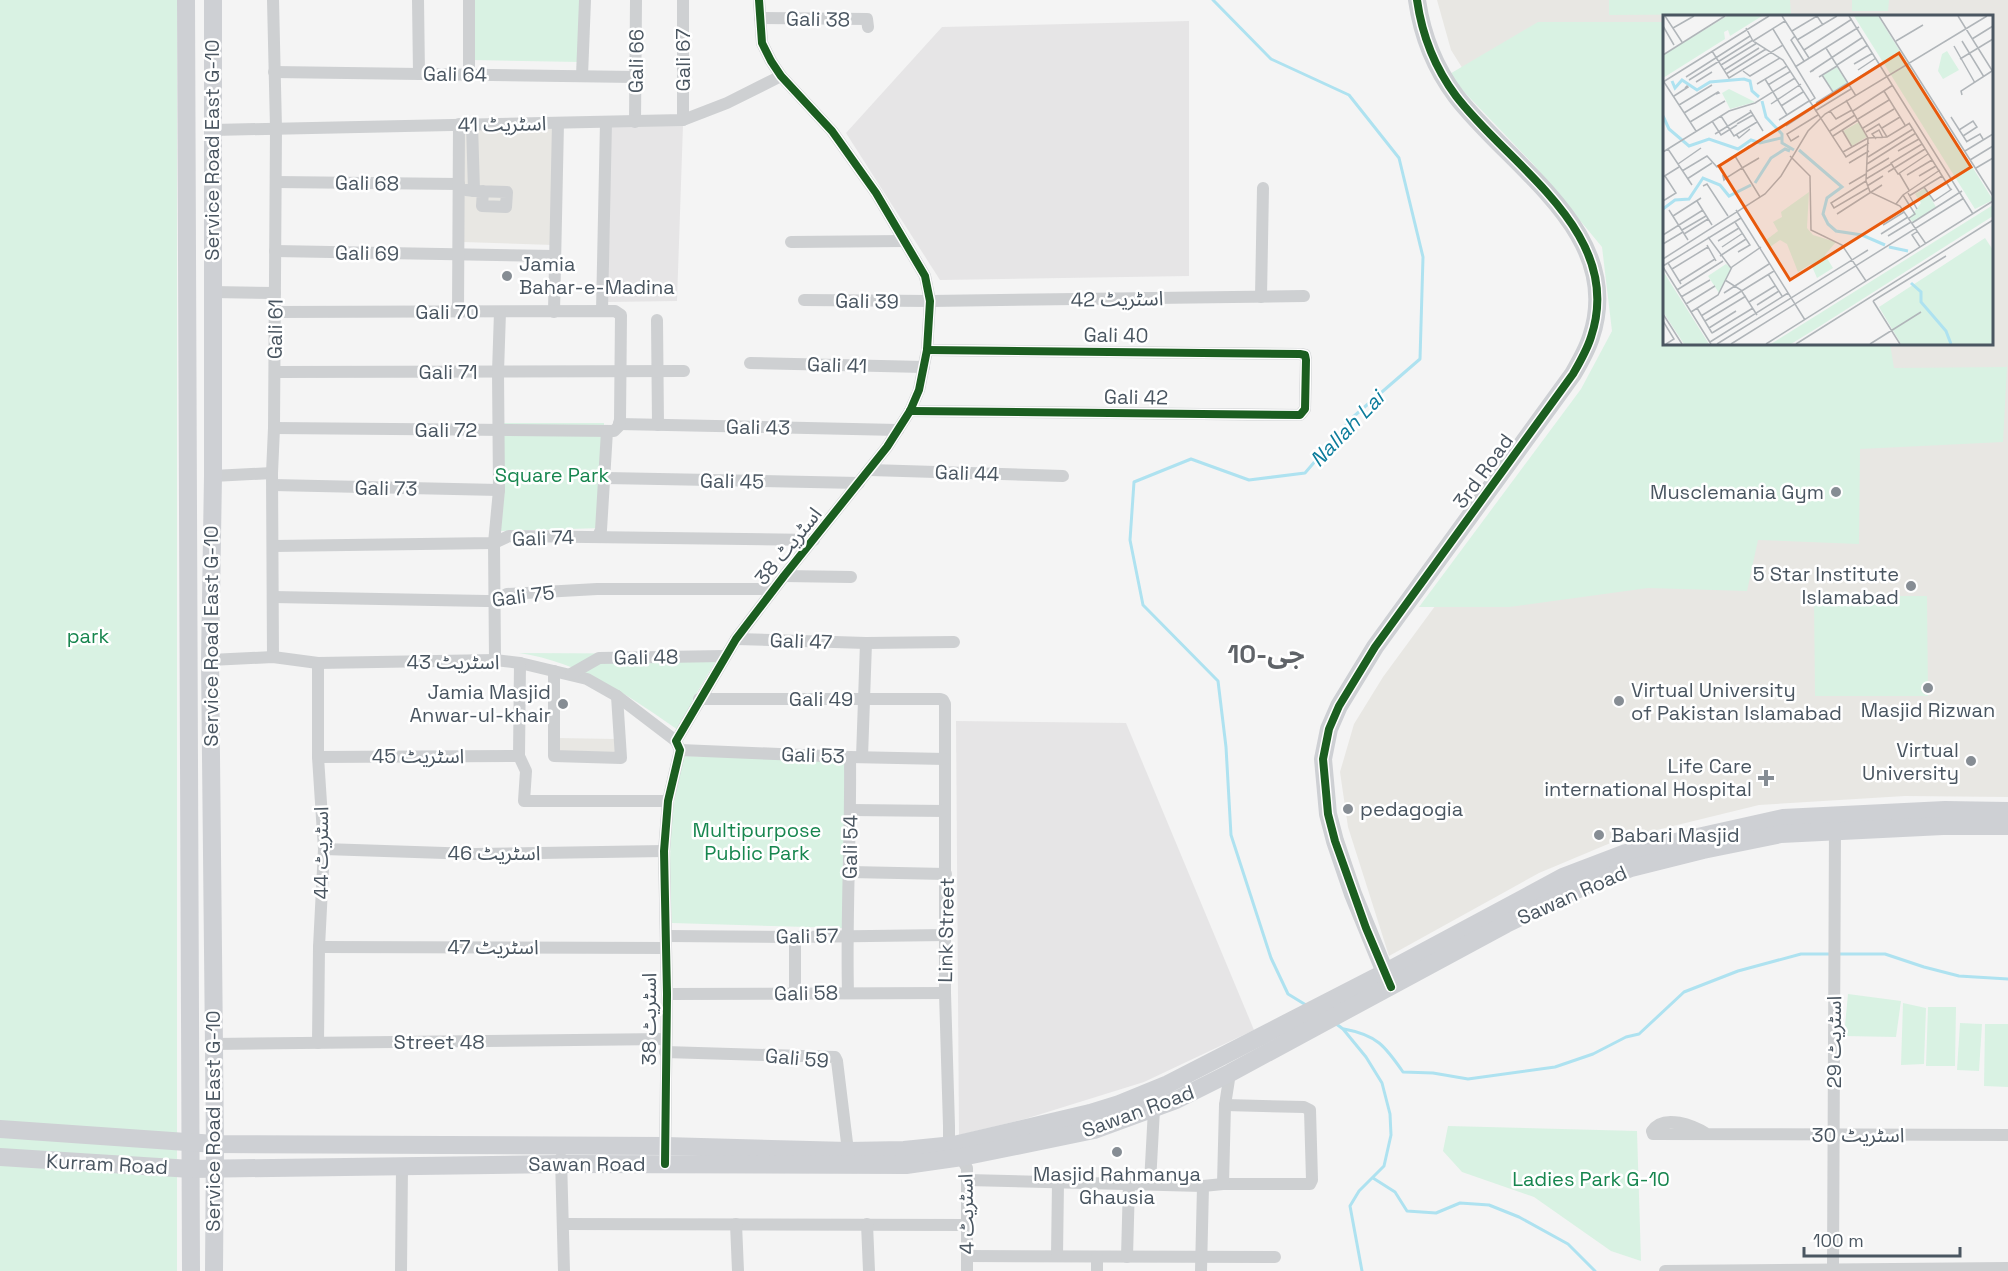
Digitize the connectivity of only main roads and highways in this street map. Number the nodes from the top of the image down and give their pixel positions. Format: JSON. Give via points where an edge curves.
{"nodes":[{"id":1,"x":186,"y":0,"type":"edge"},
{"id":2,"x":213,"y":0,"type":"edge"},
{"id":3,"x":1417,"y":0,"type":"edge"},
{"id":4,"x":188,"y":374,"type":"junction"},
{"id":5,"x":213,"y":374,"type":"junction"},
{"id":6,"x":2008,"y":811,"type":"edge"},
{"id":7,"x":1835,"y":823,"type":"junction"},
{"id":8,"x":2008,"y":826,"type":"edge"},
{"id":9,"x":1388,"y":980,"type":"junction"},
{"id":10,"x":1268,"y":1042,"type":"junction"},
{"id":11,"x":0,"y":1129,"type":"edge"},
{"id":12,"x":190,"y":1143,"type":"junction"},
{"id":13,"x":215,"y":1144,"type":"junction"},
{"id":14,"x":958,"y":1151,"type":"junction"},
{"id":15,"x":561,"y":1155,"type":"junction"},
{"id":16,"x":0,"y":1157,"type":"edge"},
{"id":17,"x":190,"y":1168,"type":"junction"},
{"id":18,"x":214,"y":1168,"type":"junction"},
{"id":19,"x":191,"y":1271,"type":"edge"},
{"id":20,"x":214,"y":1271,"type":"edge"}],
"edges":[{"from":1,"to":4,"type":"main road","name":"Service Road East G-10"},
{"from":2,"to":5,"type":"main road","name":"Service Road East G-10"},
{"from":3,"to":9,"type":"main road","name":"3rd Road","via":[[1428,46],[1440,72],[1456,97],[1572,225],[1595,269],[1598,292],[1592,337],[1573,374],[1375,647],[1329,729],[1323,759],[1328,814],[1353,894]]},
{"from":4,"to":5,"type":"main road"},
{"from":4,"to":12,"type":"main road","name":"Service Road East G-10"},
{"from":5,"to":13,"type":"main road","name":"Service Road East G-10","via":[[210,660]]},
{"from":6,"to":7,"type":"main road","name":"Sawan Road","via":[[1945,810]]},
{"from":7,"to":8,"type":"main road","name":"Sawan Road"},
{"from":7,"to":9,"type":"main road","name":"Sawan Road","via":[[1631,868],[1569,893]]},
{"from":9,"to":10,"type":"main road","name":"Sawan Road"},
{"from":10,"to":14,"type":"main road","name":"Sawan Road","via":[[1119,1104]]},
{"from":10,"to":14,"type":"main road","name":"Sawan Road","via":[[1230,1073],[1154,1109],[1095,1130]]},
{"from":11,"to":12,"type":"main road","name":"Sawan Road"},
{"from":12,"to":13,"type":"main road","name":"Sawan Road"},
{"from":12,"to":17,"type":"main road","name":"Service Road East G-10"},
{"from":13,"to":15,"type":"main road","name":"Sawan Road"},
{"from":13,"to":18,"type":"main road","name":"Service Road East G-10"},
{"from":14,"to":15,"type":"main road","name":"Sawan Road","via":[[665,1146]]},
{"from":14,"to":15,"type":"main road","name":"Sawan Road","via":[[906,1165],[665,1164]]},
{"from":15,"to":18,"type":"main road","name":"Sawan Road","via":[[402,1166]]},
{"from":16,"to":17,"type":"main road","name":"Kurram Road"},
{"from":17,"to":18,"type":"main road","name":"Kurram Road"},
{"from":17,"to":19,"type":"main road","name":"Service Road East G-10"},
{"from":18,"to":20,"type":"main road","name":"Service Road East G-10"}]}
